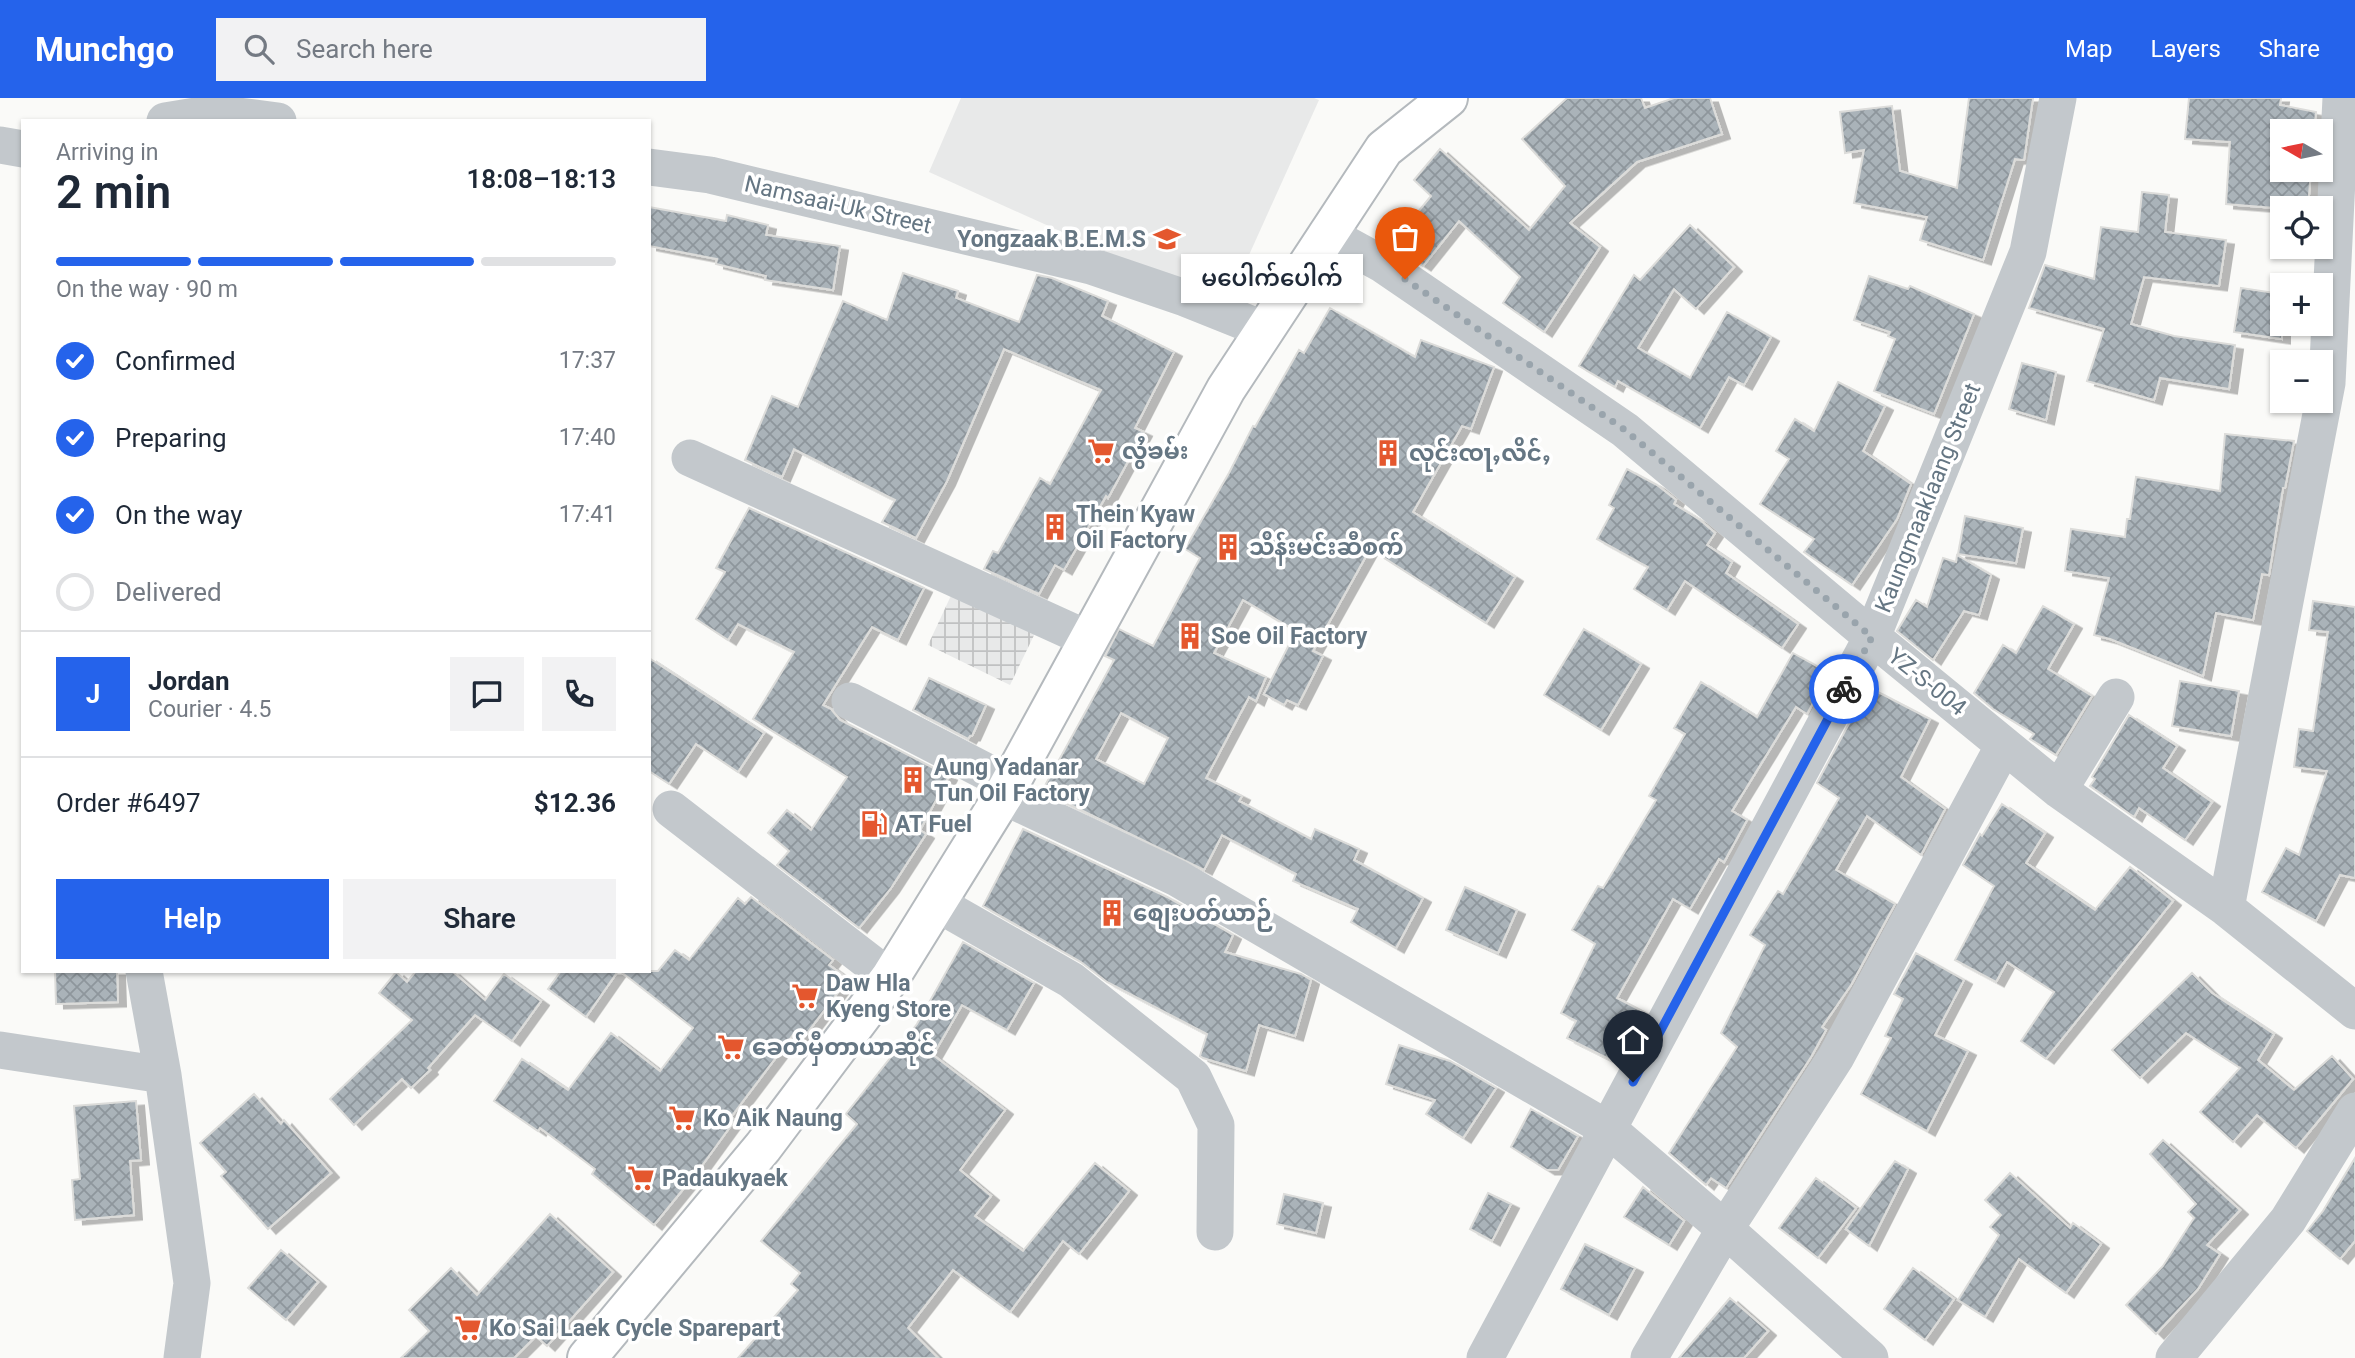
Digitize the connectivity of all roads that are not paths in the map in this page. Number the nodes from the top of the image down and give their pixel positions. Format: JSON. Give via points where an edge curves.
{"nodes":[{"id":1,"x":1448,"y":98,"type":"edge"},
{"id":2,"x":2058,"y":98,"type":"edge"},
{"id":3,"x":2341,"y":98,"type":"edge"},
{"id":4,"x":177,"y":119,"type":"edge"},
{"id":5,"x":262,"y":119,"type":"edge"},
{"id":6,"x":0,"y":145,"type":"edge"},
{"id":7,"x":21,"y":149,"type":"edge"},
{"id":8,"x":651,"y":167,"type":"edge"},
{"id":9,"x":1328,"y":234,"type":"junction"},
{"id":10,"x":1265,"y":330,"type":"junction"},
{"id":11,"x":690,"y":458,"type":"dead end"},
{"id":12,"x":1872,"y":637,"type":"junction"},
{"id":13,"x":1088,"y":639,"type":"junction"},
{"id":14,"x":2116,"y":696,"type":"dead end"},
{"id":15,"x":850,"y":701,"type":"dead end"},
{"id":16,"x":2004,"y":746,"type":"junction"},
{"id":17,"x":1006,"y":790,"type":"junction"},
{"id":18,"x":2059,"y":790,"type":"junction"},
{"id":19,"x":671,"y":809,"type":"dead end"},
{"id":20,"x":936,"y":903,"type":"junction"},
{"id":21,"x":2226,"y":908,"type":"junction"},
{"id":22,"x":153,"y":974,"type":"edge"},
{"id":23,"x":890,"y":978,"type":"junction"},
{"id":24,"x":2355,"y":1011,"type":"edge"},
{"id":25,"x":0,"y":1050,"type":"edge"},
{"id":26,"x":163,"y":1075,"type":"junction"},
{"id":27,"x":2355,"y":1111,"type":"edge"},
{"id":28,"x":1608,"y":1129,"type":"junction"},
{"id":29,"x":1725,"y":1229,"type":"junction"},
{"id":30,"x":1215,"y":1232,"type":"dead end"},
{"id":31,"x":182,"y":1358,"type":"edge"},
{"id":32,"x":587,"y":1358,"type":"edge"},
{"id":33,"x":1485,"y":1358,"type":"edge"},
{"id":34,"x":1649,"y":1358,"type":"edge"},
{"id":35,"x":1870,"y":1358,"type":"edge"},
{"id":36,"x":2174,"y":1358,"type":"edge"}],
"edges":[{"from":1,"to":9,"type":"highway","via":[[1384,149]]},
{"from":2,"to":12,"type":"street","name":"Kaungmaaklaang Street","via":[[2028,252]]},
{"from":3,"to":21,"type":"street","via":[[2327,383]]},
{"from":4,"to":5,"type":"street","via":[[214,113]]},
{"from":6,"to":7,"type":"street"},
{"from":8,"to":10,"type":"street","name":"Namsaai-Uk Street","via":[[709,175],[1091,265]]},
{"from":9,"to":10,"type":"highway"},
{"from":9,"to":12,"type":"street","name":"YZ-S-004","via":[[1382,264],[1625,430]]},
{"from":10,"to":13,"type":"highway","via":[[1226,389]]},
{"from":11,"to":13,"type":"street"},
{"from":12,"to":16,"type":"street","name":"YZ-S-004"},
{"from":12,"to":28,"type":"street","name":"Kaungmaaklaang Street"},
{"from":13,"to":17,"type":"highway"},
{"from":14,"to":18,"type":"street"},
{"from":15,"to":17,"type":"street"},
{"from":16,"to":18,"type":"street","name":"YZ-S-004"},
{"from":16,"to":29,"type":"street","via":[[1836,1057]]},
{"from":17,"to":20,"type":"highway"},
{"from":17,"to":28,"type":"street","via":[[1177,878]]},
{"from":18,"to":21,"type":"street","name":"YZ-S-004"},
{"from":19,"to":23,"type":"street"},
{"from":20,"to":23,"type":"highway"},
{"from":20,"to":30,"type":"street","via":[[1071,980],[1193,1077],[1216,1125]]},
{"from":21,"to":24,"type":"street","name":"YZ-S-004"},
{"from":22,"to":26,"type":"street"},
{"from":23,"to":32,"type":"highway","via":[[763,1147]]},
{"from":25,"to":26,"type":"street"},
{"from":26,"to":31,"type":"street","via":[[192,1283]]},
{"from":27,"to":36,"type":"street","via":[[2288,1220]]},
{"from":28,"to":29,"type":"street"},
{"from":28,"to":33,"type":"street","name":"Kaungmaaklaang Street"},
{"from":29,"to":34,"type":"street"},
{"from":29,"to":35,"type":"street"}]}
